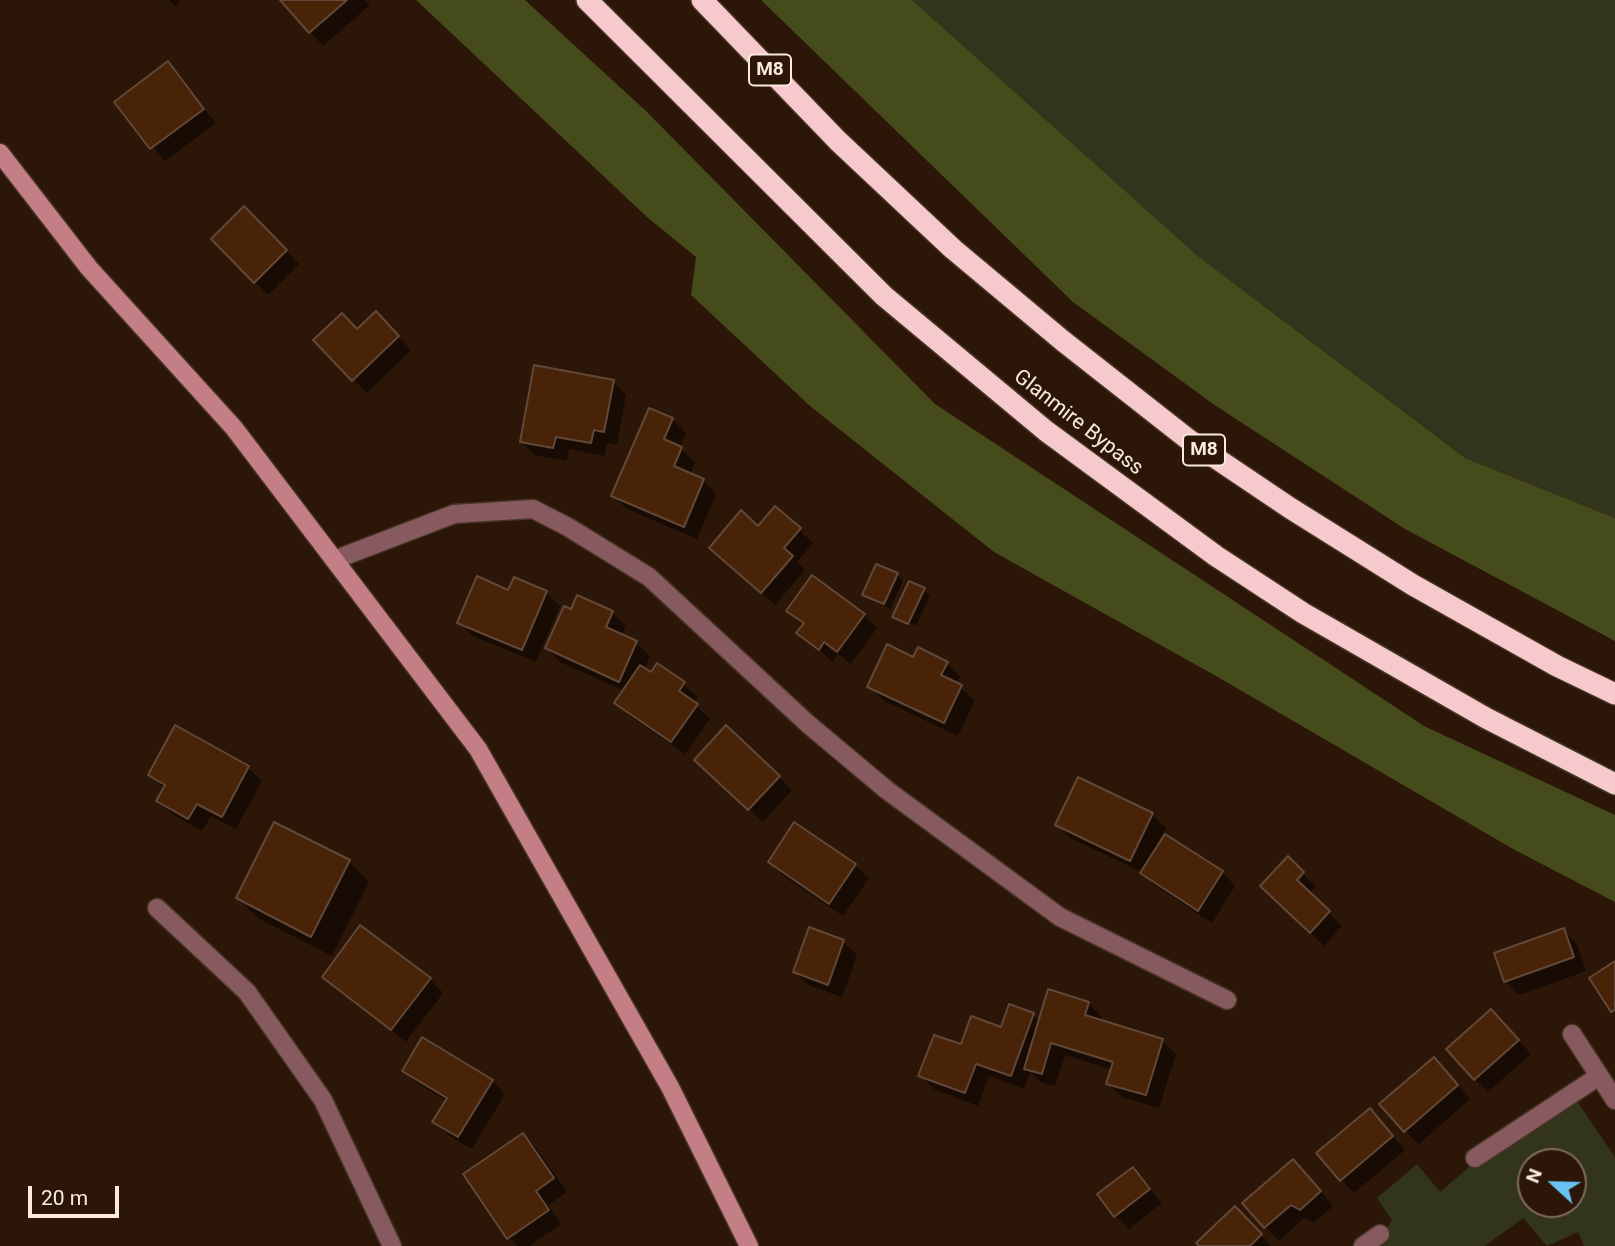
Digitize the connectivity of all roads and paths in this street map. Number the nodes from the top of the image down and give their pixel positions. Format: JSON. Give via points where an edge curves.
{"nodes":[{"id":1,"x":587,"y":0,"type":"edge"},
{"id":2,"x":702,"y":0,"type":"edge"},
{"id":3,"x":0,"y":153,"type":"edge"},
{"id":4,"x":334,"y":560,"type":"junction"},
{"id":5,"x":1615,"y":694,"type":"edge"},
{"id":6,"x":1615,"y":784,"type":"edge"},
{"id":7,"x":157,"y":908,"type":"dead end"},
{"id":8,"x":1227,"y":1000,"type":"dead end"},
{"id":9,"x":1572,"y":1034,"type":"dead end"},
{"id":10,"x":1599,"y":1076,"type":"junction"},
{"id":11,"x":1615,"y":1100,"type":"edge"},
{"id":12,"x":1475,"y":1158,"type":"dead end"},
{"id":13,"x":1380,"y":1234,"type":"dead end"},
{"id":14,"x":392,"y":1246,"type":"edge"},
{"id":15,"x":749,"y":1246,"type":"edge"},
{"id":16,"x":1363,"y":1246,"type":"edge"}],
"edges":[{"from":1,"to":6,"type":"highway","name":"Glanmire Bypass","via":[[884,296],[1046,431],[1216,556],[1303,613],[1486,718]]},
{"from":2,"to":5,"type":"highway","number":"M8","via":[[838,141],[953,249],[1189,440],[1413,585]]},
{"from":3,"to":4,"type":"main road","via":[[89,268],[234,428]]},
{"from":4,"to":8,"type":"street","via":[[454,513],[533,509],[649,577],[888,791],[1060,917]]},
{"from":4,"to":15,"type":"main road","via":[[478,749],[670,1087]]},
{"from":7,"to":14,"type":"street","via":[[247,992],[323,1100]]},
{"from":9,"to":10,"type":"street"},
{"from":10,"to":11,"type":"street"},
{"from":10,"to":12,"type":"street"},
{"from":13,"to":16,"type":"street"}]}
